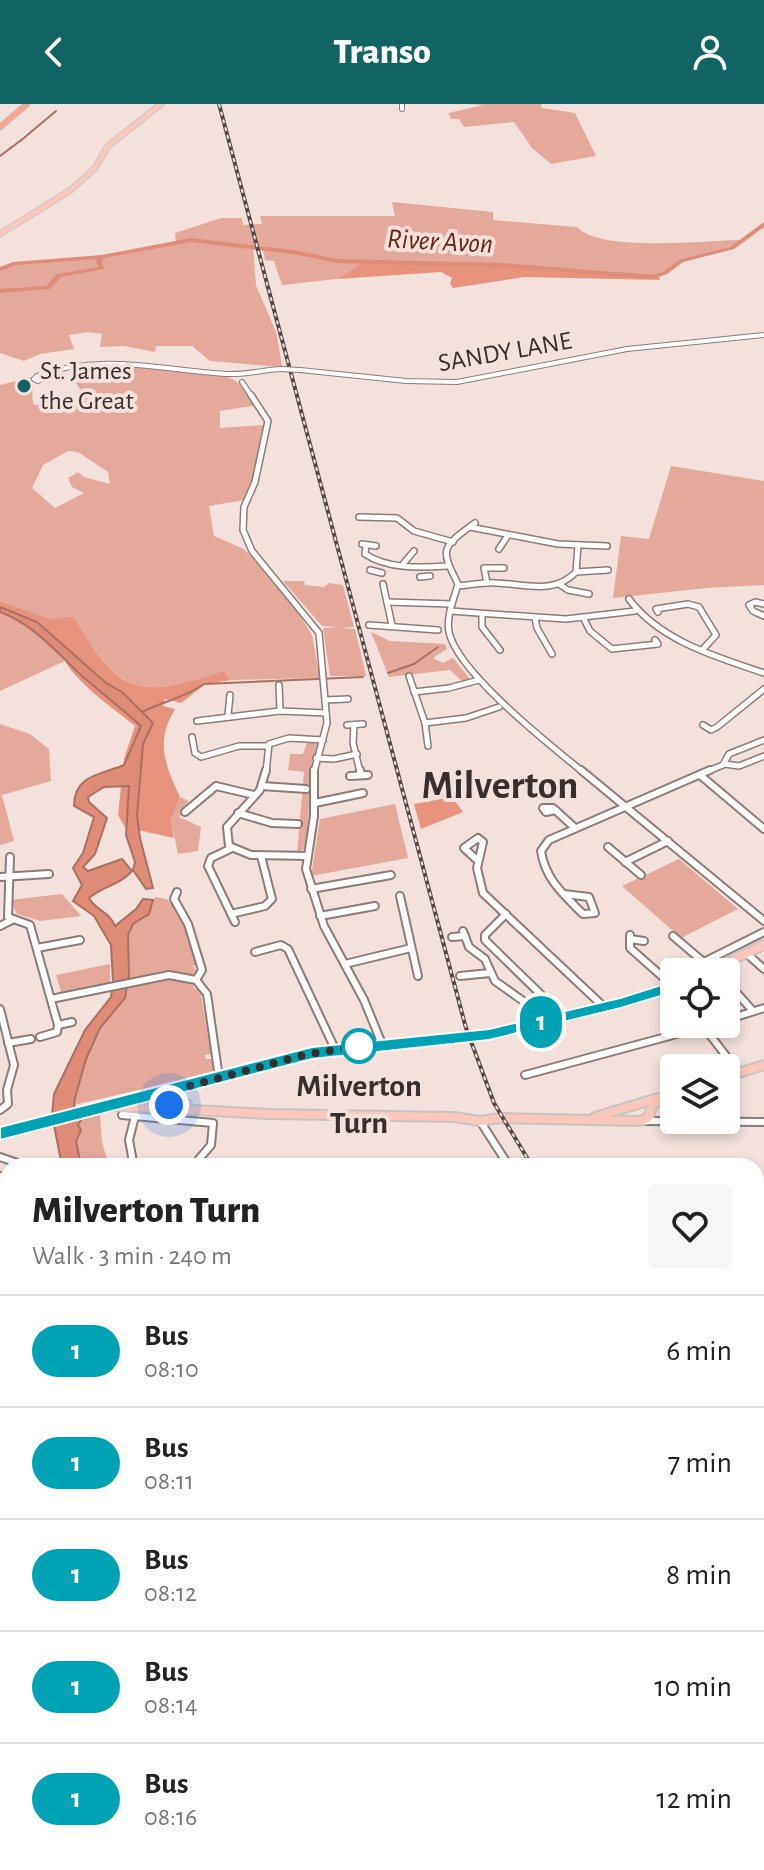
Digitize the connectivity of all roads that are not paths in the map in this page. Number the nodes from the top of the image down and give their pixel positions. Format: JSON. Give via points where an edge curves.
{"nodes":[{"id":1,"x":19,"y":104,"type":"edge"},
{"id":2,"x":27,"y":104,"type":"edge"},
{"id":3,"x":161,"y":104,"type":"edge"},
{"id":4,"x":0,"y":124,"type":"edge"},
{"id":5,"x":0,"y":234,"type":"edge"},
{"id":6,"x":764,"y":335,"type":"edge"},
{"id":7,"x":219,"y":373,"type":"junction"},
{"id":8,"x":252,"y":373,"type":"junction"},
{"id":9,"x":37,"y":376,"type":"dead end"},
{"id":10,"x":242,"y":382,"type":"junction"},
{"id":11,"x":359,"y":517,"type":"dead end"},
{"id":12,"x":508,"y":535,"type":"junction"},
{"id":13,"x":453,"y":542,"type":"junction"},
{"id":14,"x":578,"y":545,"type":"junction"},
{"id":15,"x":376,"y":546,"type":"dead end"},
{"id":16,"x":607,"y":546,"type":"dead end"},
{"id":17,"x":509,"y":549,"type":"dead end"},
{"id":18,"x":410,"y":553,"type":"dead end"},
{"id":19,"x":382,"y":562,"type":"junction"},
{"id":20,"x":403,"y":564,"type":"junction"},
{"id":21,"x":473,"y":565,"type":"dead end"},
{"id":22,"x":447,"y":566,"type":"junction"},
{"id":23,"x":484,"y":568,"type":"junction"},
{"id":24,"x":504,"y":568,"type":"dead end"},
{"id":25,"x":370,"y":570,"type":"dead end"},
{"id":26,"x":609,"y":570,"type":"dead end"},
{"id":27,"x":576,"y":572,"type":"junction"},
{"id":28,"x":487,"y":583,"type":"junction"},
{"id":29,"x":383,"y":584,"type":"dead end"},
{"id":30,"x":559,"y":584,"type":"junction"},
{"id":31,"x":458,"y":586,"type":"junction"},
{"id":32,"x":590,"y":595,"type":"dead end"},
{"id":33,"x":629,"y":599,"type":"dead end"},
{"id":34,"x":387,"y":602,"type":"junction"},
{"id":35,"x":452,"y":604,"type":"junction"},
{"id":36,"x":764,"y":604,"type":"edge"},
{"id":37,"x":450,"y":611,"type":"junction"},
{"id":38,"x":635,"y":611,"type":"junction"},
{"id":39,"x":658,"y":612,"type":"dead end"},
{"id":40,"x":482,"y":614,"type":"junction"},
{"id":41,"x":764,"y":616,"type":"edge"},
{"id":42,"x":535,"y":618,"type":"junction"},
{"id":43,"x":584,"y":619,"type":"junction"},
{"id":44,"x":369,"y":625,"type":"dead end"},
{"id":45,"x":392,"y":625,"type":"junction"},
{"id":46,"x":438,"y":630,"type":"dead end"},
{"id":47,"x":655,"y":640,"type":"dead end"},
{"id":48,"x":703,"y":649,"type":"junction"},
{"id":49,"x":500,"y":650,"type":"dead end"},
{"id":50,"x":552,"y":654,"type":"dead end"},
{"id":51,"x":764,"y":673,"type":"edge"},
{"id":52,"x":409,"y":676,"type":"dead end"},
{"id":53,"x":479,"y":680,"type":"junction"},
{"id":54,"x":764,"y":689,"type":"edge"},
{"id":55,"x":290,"y":690,"type":"dead end"},
{"id":56,"x":414,"y":692,"type":"junction"},
{"id":57,"x":219,"y":697,"type":"dead end"},
{"id":58,"x":344,"y":697,"type":"dead end"},
{"id":59,"x":325,"y":700,"type":"junction"},
{"id":60,"x":499,"y":707,"type":"dead end"},
{"id":61,"x":280,"y":711,"type":"junction"},
{"id":62,"x":326,"y":713,"type":"junction"},
{"id":63,"x":228,"y":715,"type":"junction"},
{"id":64,"x":197,"y":721,"type":"dead end"},
{"id":65,"x":425,"y":723,"type":"junction"},
{"id":66,"x":363,"y":724,"type":"dead end"},
{"id":67,"x":703,"y":725,"type":"dead end"},
{"id":68,"x":195,"y":739,"type":"dead end"},
{"id":69,"x":323,"y":740,"type":"junction"},
{"id":70,"x":764,"y":740,"type":"edge"},
{"id":71,"x":268,"y":746,"type":"junction"},
{"id":72,"x":428,"y":746,"type":"dead end"},
{"id":73,"x":357,"y":754,"type":"junction"},
{"id":74,"x":764,"y":756,"type":"edge"},
{"id":75,"x":316,"y":758,"type":"junction"},
{"id":76,"x":725,"y":764,"type":"junction"},
{"id":77,"x":700,"y":775,"type":"junction"},
{"id":78,"x":350,"y":776,"type":"dead end"},
{"id":79,"x":262,"y":786,"type":"junction"},
{"id":80,"x":302,"y":787,"type":"dead end"},
{"id":81,"x":359,"y":792,"type":"dead end"},
{"id":82,"x":254,"y":795,"type":"junction"},
{"id":83,"x":315,"y":803,"type":"junction"},
{"id":84,"x":625,"y":807,"type":"junction"},
{"id":85,"x":555,"y":810,"type":"dead end"},
{"id":86,"x":185,"y":812,"type":"dead end"},
{"id":87,"x":238,"y":813,"type":"junction"},
{"id":88,"x":293,"y":822,"type":"dead end"},
{"id":89,"x":575,"y":828,"type":"junction"},
{"id":90,"x":764,"y":829,"type":"edge"},
{"id":91,"x":668,"y":841,"type":"junction"},
{"id":92,"x":232,"y":848,"type":"junction"},
{"id":93,"x":614,"y":849,"type":"dead end"},
{"id":94,"x":203,"y":854,"type":"dead end"},
{"id":95,"x":261,"y":856,"type":"junction"},
{"id":96,"x":308,"y":856,"type":"junction"},
{"id":97,"x":10,"y":857,"type":"dead end"},
{"id":98,"x":211,"y":858,"type":"junction"},
{"id":99,"x":476,"y":859,"type":"dead end"},
{"id":100,"x":625,"y":862,"type":"junction"},
{"id":101,"x":49,"y":874,"type":"dead end"},
{"id":102,"x":391,"y":875,"type":"dead end"},
{"id":103,"x":641,"y":875,"type":"dead end"},
{"id":104,"x":10,"y":876,"type":"junction"},
{"id":105,"x":0,"y":877,"type":"edge"},
{"id":106,"x":311,"y":889,"type":"junction"},
{"id":107,"x":177,"y":892,"type":"dead end"},
{"id":108,"x":564,"y":894,"type":"junction"},
{"id":109,"x":398,"y":900,"type":"dead end"},
{"id":110,"x":375,"y":906,"type":"dead end"},
{"id":111,"x":231,"y":914,"type":"junction"},
{"id":112,"x":506,"y":914,"type":"junction"},
{"id":113,"x":320,"y":916,"type":"junction"},
{"id":114,"x":12,"y":920,"type":"junction"},
{"id":115,"x":764,"y":921,"type":"edge"},
{"id":116,"x":235,"y":922,"type":"dead end"},
{"id":117,"x":0,"y":926,"type":"edge"},
{"id":118,"x":764,"y":932,"type":"edge"},
{"id":119,"x":673,"y":936,"type":"dead end"},
{"id":120,"x":452,"y":937,"type":"dead end"},
{"id":121,"x":80,"y":940,"type":"dead end"},
{"id":122,"x":644,"y":941,"type":"dead end"},
{"id":123,"x":764,"y":945,"type":"edge"},
{"id":124,"x":37,"y":948,"type":"junction"},
{"id":125,"x":411,"y":948,"type":"junction"},
{"id":126,"x":255,"y":952,"type":"dead end"},
{"id":127,"x":747,"y":954,"type":"junction"},
{"id":128,"x":698,"y":958,"type":"edge"},
{"id":129,"x":727,"y":958,"type":"edge"},
{"id":130,"x":737,"y":958,"type":"edge"},
{"id":131,"x":345,"y":964,"type":"junction"},
{"id":132,"x":764,"y":969,"type":"edge"},
{"id":133,"x":415,"y":973,"type":"dead end"},
{"id":134,"x":490,"y":973,"type":"junction"},
{"id":135,"x":464,"y":974,"type":"dead end"},
{"id":136,"x":660,"y":975,"type":"edge"},
{"id":137,"x":196,"y":980,"type":"junction"},
{"id":138,"x":660,"y":991,"type":"edge"},
{"id":139,"x":740,"y":997,"type":"edge"},
{"id":140,"x":51,"y":999,"type":"junction"},
{"id":141,"x":604,"y":1007,"type":"junction"},
{"id":142,"x":764,"y":1008,"type":"edge"},
{"id":143,"x":0,"y":1009,"type":"edge"},
{"id":144,"x":753,"y":1011,"type":"junction"},
{"id":145,"x":740,"y":1015,"type":"edge"},
{"id":146,"x":564,"y":1017,"type":"junction"},
{"id":147,"x":72,"y":1022,"type":"dead end"},
{"id":148,"x":541,"y":1022,"type":"junction"},
{"id":149,"x":58,"y":1025,"type":"junction"},
{"id":150,"x":40,"y":1037,"type":"dead end"},
{"id":151,"x":660,"y":1038,"type":"edge"},
{"id":152,"x":712,"y":1038,"type":"edge"},
{"id":153,"x":31,"y":1039,"type":"dead end"},
{"id":154,"x":8,"y":1043,"type":"junction"},
{"id":155,"x":382,"y":1044,"type":"junction"},
{"id":156,"x":335,"y":1049,"type":"junction"},
{"id":157,"x":724,"y":1054,"type":"edge"},
{"id":158,"x":764,"y":1065,"type":"edge"},
{"id":159,"x":740,"y":1073,"type":"edge"},
{"id":160,"x":525,"y":1075,"type":"dead end"},
{"id":161,"x":219,"y":1078,"type":"junction"},
{"id":162,"x":189,"y":1086,"type":"junction"},
{"id":163,"x":167,"y":1090,"type":"junction"},
{"id":164,"x":660,"y":1099,"type":"edge"},
{"id":165,"x":660,"y":1101,"type":"edge"},
{"id":166,"x":168,"y":1103,"type":"junction"},
{"id":167,"x":116,"y":1104,"type":"junction"},
{"id":168,"x":634,"y":1106,"type":"junction"},
{"id":169,"x":202,"y":1108,"type":"junction"},
{"id":170,"x":0,"y":1110,"type":"edge"},
{"id":171,"x":122,"y":1115,"type":"dead end"},
{"id":172,"x":135,"y":1116,"type":"junction"},
{"id":173,"x":645,"y":1116,"type":"junction"},
{"id":174,"x":660,"y":1118,"type":"edge"},
{"id":175,"x":574,"y":1120,"type":"junction"},
{"id":176,"x":198,"y":1121,"type":"junction"},
{"id":177,"x":480,"y":1121,"type":"junction"},
{"id":178,"x":740,"y":1121,"type":"edge"},
{"id":179,"x":764,"y":1122,"type":"edge"},
{"id":180,"x":0,"y":1134,"type":"edge"},
{"id":181,"x":132,"y":1158,"type":"edge"},
{"id":182,"x":200,"y":1158,"type":"edge"},
{"id":183,"x":504,"y":1158,"type":"edge"}],
"edges":[{"from":1,"to":4,"type":"highway"},
{"from":2,"to":4,"type":"highway"},
{"from":3,"to":5,"type":"main road","via":[[108,146],[95,168],[71,190]]},
{"from":6,"to":8,"type":"street","name":"SANDY LANE","bridge":true,"via":[[627,349],[453,383],[281,369]]},
{"from":7,"to":8,"type":"street","name":"SANDY LANE"},
{"from":7,"to":9,"type":"street","via":[[165,365],[86,364]]},
{"from":7,"to":10,"type":"street"},
{"from":8,"to":10,"type":"street"},
{"from":10,"to":59,"type":"street","via":[[268,421],[244,507],[243,533],[254,554],[317,629]]},
{"from":11,"to":13,"type":"street","via":[[398,518],[414,523],[414,531]]},
{"from":12,"to":13,"type":"street","via":[[472,525]]},
{"from":12,"to":14,"type":"street"},
{"from":12,"to":17,"type":"street","via":[[500,548]]},
{"from":13,"to":22,"type":"street"},
{"from":14,"to":16,"type":"street"},
{"from":14,"to":27,"type":"street"},
{"from":15,"to":19,"type":"street","via":[[364,545],[368,558]]},
{"from":18,"to":20,"type":"street"},
{"from":19,"to":20,"type":"street"},
{"from":19,"to":25,"type":"street","via":[[380,572]]},
{"from":20,"to":22,"type":"street","via":[[425,574]]},
{"from":21,"to":23,"type":"street"},
{"from":22,"to":31,"type":"street"},
{"from":23,"to":24,"type":"street"},
{"from":23,"to":28,"type":"street"},
{"from":26,"to":27,"type":"street"},
{"from":27,"to":30,"type":"street"},
{"from":28,"to":30,"type":"street","via":[[528,588]]},
{"from":28,"to":31,"type":"street"},
{"from":29,"to":34,"type":"street"},
{"from":30,"to":32,"type":"street"},
{"from":31,"to":35,"type":"street"},
{"from":33,"to":38,"type":"street"},
{"from":34,"to":35,"type":"street"},
{"from":34,"to":45,"type":"street"},
{"from":35,"to":37,"type":"street"},
{"from":36,"to":41,"type":"street","via":[[749,605]]},
{"from":37,"to":40,"type":"street"},
{"from":37,"to":53,"type":"street","via":[[453,645]]},
{"from":38,"to":43,"type":"street"},
{"from":38,"to":48,"type":"street"},
{"from":39,"to":48,"type":"street","via":[[688,604],[699,607],[716,635]]},
{"from":40,"to":42,"type":"street"},
{"from":40,"to":49,"type":"street","via":[[481,625]]},
{"from":42,"to":43,"type":"street"},
{"from":42,"to":50,"type":"street"},
{"from":43,"to":47,"type":"street","via":[[612,649],[658,644]]},
{"from":44,"to":45,"type":"street"},
{"from":45,"to":46,"type":"street"},
{"from":48,"to":51,"type":"street"},
{"from":52,"to":56,"type":"street"},
{"from":53,"to":56,"type":"street"},
{"from":53,"to":84,"type":"street"},
{"from":54,"to":67,"type":"street","via":[[717,727]]},
{"from":55,"to":61,"type":"street","via":[[280,688]]},
{"from":56,"to":65,"type":"street"},
{"from":57,"to":63,"type":"street","via":[[229,697]]},
{"from":58,"to":59,"type":"street"},
{"from":59,"to":62,"type":"street"},
{"from":60,"to":65,"type":"street"},
{"from":61,"to":62,"type":"street"},
{"from":61,"to":63,"type":"street"},
{"from":62,"to":69,"type":"street"},
{"from":63,"to":64,"type":"street"},
{"from":65,"to":72,"type":"street"},
{"from":66,"to":73,"type":"street","via":[[350,725]]},
{"from":68,"to":71,"type":"street","via":[[195,753],[201,757],[239,746]]},
{"from":69,"to":71,"type":"street","via":[[285,739]]},
{"from":69,"to":75,"type":"street"},
{"from":70,"to":76,"type":"street","via":[[727,756]]},
{"from":71,"to":79,"type":"street"},
{"from":73,"to":75,"type":"street"},
{"from":73,"to":78,"type":"street","via":[[365,775]]},
{"from":74,"to":76,"type":"street","via":[[739,766]]},
{"from":75,"to":83,"type":"street"},
{"from":76,"to":77,"type":"street"},
{"from":77,"to":84,"type":"street"},
{"from":77,"to":90,"type":"street"},
{"from":79,"to":80,"type":"street"},
{"from":79,"to":82,"type":"street"},
{"from":81,"to":83,"type":"street"},
{"from":82,"to":86,"type":"street","via":[[217,786]]},
{"from":82,"to":87,"type":"street"},
{"from":83,"to":96,"type":"street"},
{"from":84,"to":89,"type":"street"},
{"from":84,"to":91,"type":"street"},
{"from":85,"to":89,"type":"street"},
{"from":87,"to":88,"type":"street","via":[[272,823]]},
{"from":87,"to":92,"type":"street","via":[[225,832]]},
{"from":89,"to":108,"type":"street","via":[[549,840],[541,851],[549,877]]},
{"from":91,"to":100,"type":"street"},
{"from":91,"to":115,"type":"street"},
{"from":92,"to":95,"type":"street"},
{"from":92,"to":98,"type":"street"},
{"from":93,"to":100,"type":"street"},
{"from":94,"to":98,"type":"street"},
{"from":95,"to":96,"type":"street"},
{"from":95,"to":111,"type":"street","via":[[272,899],[265,906]]},
{"from":96,"to":106,"type":"street"},
{"from":97,"to":104,"type":"street"},
{"from":98,"to":111,"type":"street","via":[[208,866]]},
{"from":99,"to":112,"type":"street","via":[[482,890]]},
{"from":100,"to":103,"type":"street"},
{"from":101,"to":104,"type":"street"},
{"from":102,"to":106,"type":"street"},
{"from":104,"to":105,"type":"street"},
{"from":104,"to":114,"type":"street","via":[[7,907]]},
{"from":106,"to":113,"type":"street"},
{"from":107,"to":137,"type":"street","via":[[174,899],[182,908],[202,970]]},
{"from":108,"to":108,"type":"street","via":[[583,914],[595,913],[589,897]]},
{"from":109,"to":125,"type":"street"},
{"from":110,"to":113,"type":"street"},
{"from":111,"to":116,"type":"street"},
{"from":112,"to":141,"type":"street"},
{"from":112,"to":146,"type":"street","via":[[485,940]]},
{"from":113,"to":131,"type":"street"},
{"from":114,"to":117,"type":"street"},
{"from":114,"to":124,"type":"street","via":[[29,924]]},
{"from":118,"to":129,"type":"street"},
{"from":119,"to":128,"type":"street"},
{"from":120,"to":134,"type":"street","via":[[464,933]]},
{"from":121,"to":124,"type":"street"},
{"from":122,"to":136,"type":"street","via":[[630,937],[630,948]]},
{"from":123,"to":127,"type":"main road"},
{"from":124,"to":140,"type":"street"},
{"from":125,"to":131,"type":"street"},
{"from":125,"to":133,"type":"street"},
{"from":126,"to":156,"type":"street","via":[[280,941],[288,949]]},
{"from":127,"to":130,"type":"main road"},
{"from":127,"to":132,"type":"street"},
{"from":131,"to":155,"type":"street"},
{"from":134,"to":135,"type":"street"},
{"from":134,"to":148,"type":"street","via":[[533,1008]]},
{"from":137,"to":140,"type":"street","via":[[176,974]]},
{"from":137,"to":161,"type":"street","via":[[207,994]]},
{"from":138,"to":141,"type":"main road"},
{"from":139,"to":144,"type":"street"},
{"from":140,"to":149,"type":"street"},
{"from":141,"to":146,"type":"main road"},
{"from":142,"to":144,"type":"street"},
{"from":143,"to":154,"type":"street"},
{"from":144,"to":145,"type":"street"},
{"from":146,"to":148,"type":"main road"},
{"from":147,"to":149,"type":"street"},
{"from":148,"to":155,"type":"main road","via":[[480,1036]]},
{"from":149,"to":150,"type":"street","via":[[57,1032]]},
{"from":151,"to":160,"type":"street"},
{"from":152,"to":157,"type":"street"},
{"from":153,"to":154,"type":"street"},
{"from":154,"to":170,"type":"street","via":[[14,1071],[8,1105]]},
{"from":155,"to":156,"type":"main road"},
{"from":156,"to":161,"type":"main road"},
{"from":158,"to":159,"type":"main road"},
{"from":161,"to":162,"type":"main road"},
{"from":162,"to":163,"type":"main road"},
{"from":162,"to":166,"type":"main road"},
{"from":163,"to":166,"type":"main road"},
{"from":163,"to":167,"type":"main road"},
{"from":164,"to":168,"type":"main road"},
{"from":165,"to":173,"type":"main road"},
{"from":166,"to":167,"type":"main road"},
{"from":166,"to":169,"type":"main road"},
{"from":167,"to":180,"type":"main road"},
{"from":168,"to":173,"type":"main road"},
{"from":168,"to":173,"type":"main road","via":[[630,1117]]},
{"from":168,"to":175,"type":"main road"},
{"from":169,"to":176,"type":"street"},
{"from":169,"to":177,"type":"main road"},
{"from":171,"to":172,"type":"street"},
{"from":172,"to":176,"type":"street"},
{"from":172,"to":181,"type":"street","via":[[129,1140]]},
{"from":173,"to":174,"type":"street"},
{"from":173,"to":175,"type":"main road"},
{"from":175,"to":177,"type":"main road"},
{"from":176,"to":182,"type":"street","via":[[213,1123],[211,1145]]},
{"from":177,"to":183,"type":"street"},
{"from":178,"to":179,"type":"street"}]}
